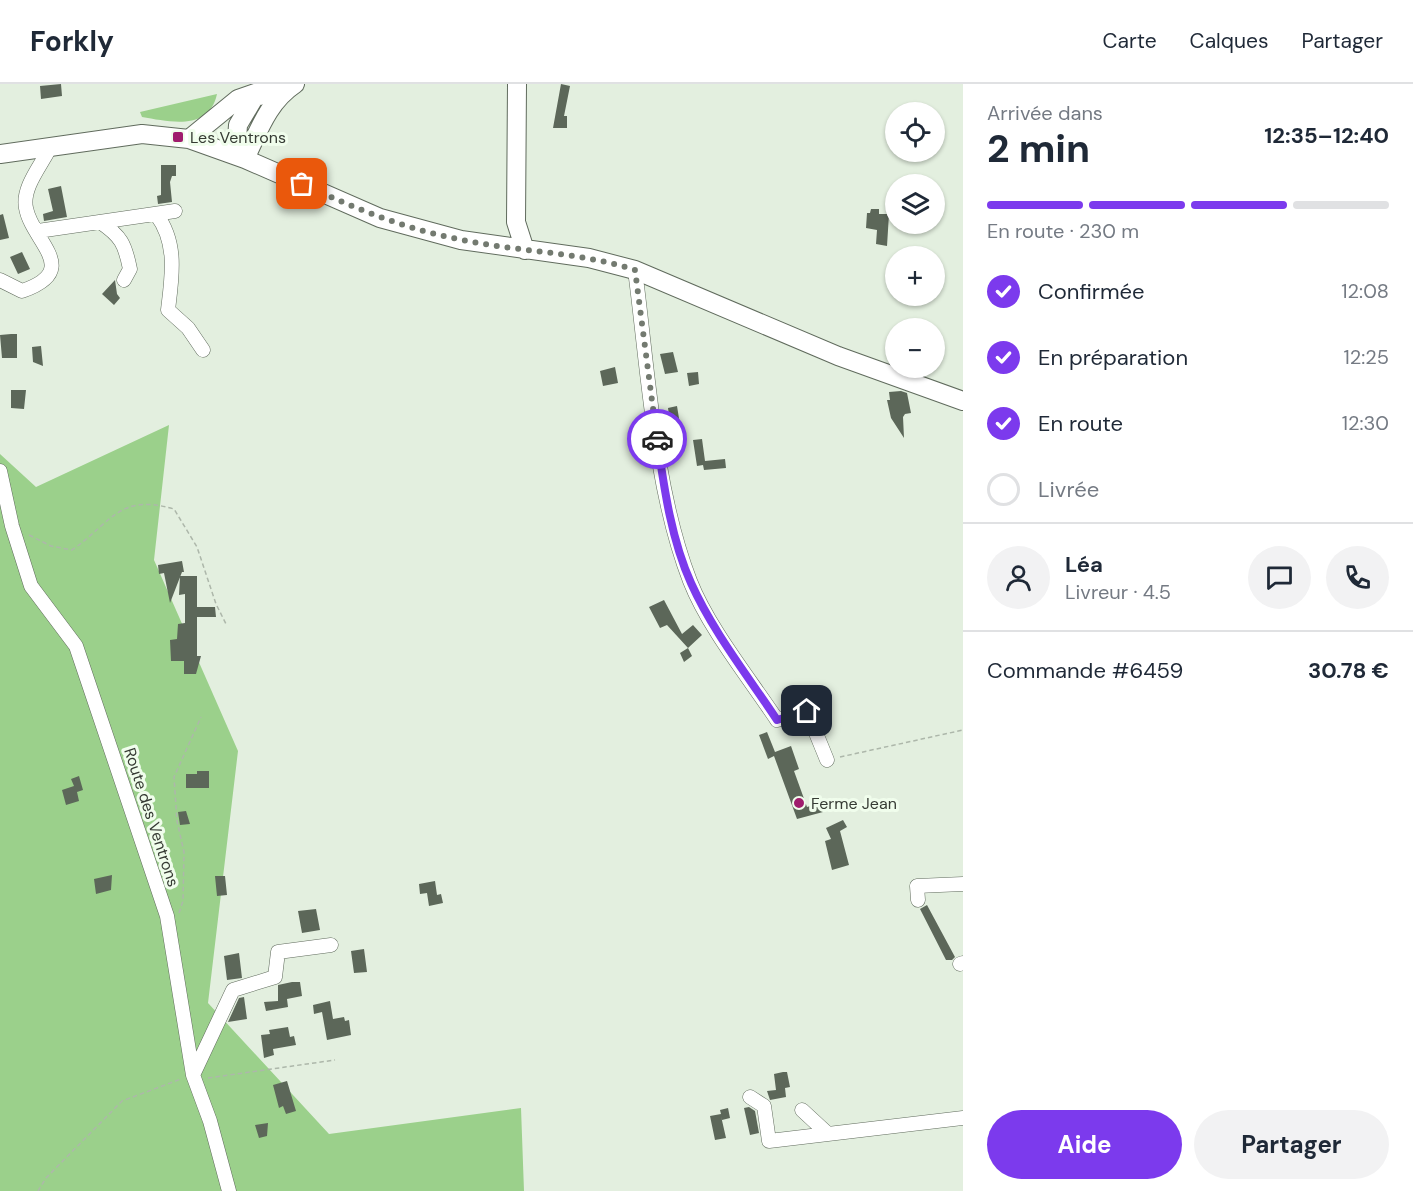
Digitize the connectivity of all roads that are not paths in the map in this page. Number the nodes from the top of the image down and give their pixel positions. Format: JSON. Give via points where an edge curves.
{"nodes":[{"id":1,"x":281,"y":84,"type":"edge"},
{"id":2,"x":295,"y":84,"type":"edge"},
{"id":3,"x":517,"y":84,"type":"edge"},
{"id":4,"x":257,"y":93,"type":"junction"},
{"id":5,"x":268,"y":110,"type":"junction"},
{"id":6,"x":189,"y":139,"type":"junction"},
{"id":7,"x":46,"y":148,"type":"junction"},
{"id":8,"x":0,"y":154,"type":"edge"},
{"id":9,"x":240,"y":157,"type":"junction"},
{"id":10,"x":175,"y":211,"type":"dead end"},
{"id":11,"x":156,"y":214,"type":"junction"},
{"id":12,"x":100,"y":222,"type":"junction"},
{"id":13,"x":38,"y":231,"type":"junction"},
{"id":14,"x":525,"y":250,"type":"junction"},
{"id":15,"x":635,"y":270,"type":"junction"},
{"id":16,"x":0,"y":280,"type":"edge"},
{"id":17,"x":124,"y":280,"type":"dead end"},
{"id":18,"x":203,"y":350,"type":"dead end"},
{"id":19,"x":963,"y":401,"type":"edge"},
{"id":20,"x":0,"y":471,"type":"edge"},
{"id":21,"x":827,"y":760,"type":"road end"},
{"id":22,"x":963,"y":884,"type":"edge"},
{"id":23,"x":918,"y":900,"type":"dead end"},
{"id":24,"x":331,"y":945,"type":"dead end"},
{"id":25,"x":193,"y":1075,"type":"junction"},
{"id":26,"x":750,"y":1097,"type":"dead end"},
{"id":27,"x":802,"y":1110,"type":"dead end"},
{"id":28,"x":963,"y":1118,"type":"edge"},
{"id":29,"x":828,"y":1134,"type":"junction"},
{"id":30,"x":229,"y":1191,"type":"edge"}],
"edges":[{"from":1,"to":4,"type":"main road"},
{"from":2,"to":5,"type":"main road"},
{"from":3,"to":14,"type":"main road","via":[[516,222]]},
{"from":4,"to":5,"type":"main road"},
{"from":4,"to":6,"type":"main road","via":[[225,107]]},
{"from":4,"to":9,"type":"main road","via":[[238,125]]},
{"from":5,"to":9,"type":"main road"},
{"from":6,"to":7,"type":"main road","via":[[142,134]]},
{"from":6,"to":9,"type":"main road"},
{"from":7,"to":8,"type":"main road"},
{"from":7,"to":13,"type":"street","via":[[25,200]]},
{"from":9,"to":14,"type":"main road","via":[[380,218],[461,240]]},
{"from":10,"to":11,"type":"street"},
{"from":11,"to":12,"type":"street"},
{"from":11,"to":18,"type":"street","via":[[171,242],[168,310],[188,328]]},
{"from":12,"to":13,"type":"street"},
{"from":12,"to":17,"type":"street","via":[[118,234],[127,252],[130,269]]},
{"from":13,"to":16,"type":"street","via":[[50,251],[49,275],[42,284],[22,291]]},
{"from":14,"to":15,"type":"main road","via":[[599,260]]},
{"from":15,"to":19,"type":"main road","via":[[837,356]]},
{"from":15,"to":21,"type":"street","via":[[665,499],[690,581],[706,613],[777,720],[807,711]]},
{"from":20,"to":25,"type":"street","name":"Route des Ventrons","via":[[31,586],[76,646],[167,916]]},
{"from":22,"to":23,"type":"street","via":[[917,886]]},
{"from":24,"to":25,"type":"street","via":[[278,952],[276,977],[232,990]]},
{"from":25,"to":30,"type":"street","name":"Route des Ventrons"},
{"from":26,"to":29,"type":"street","via":[[764,1106],[769,1141]]},
{"from":27,"to":29,"type":"street"},
{"from":28,"to":29,"type":"street"}]}
